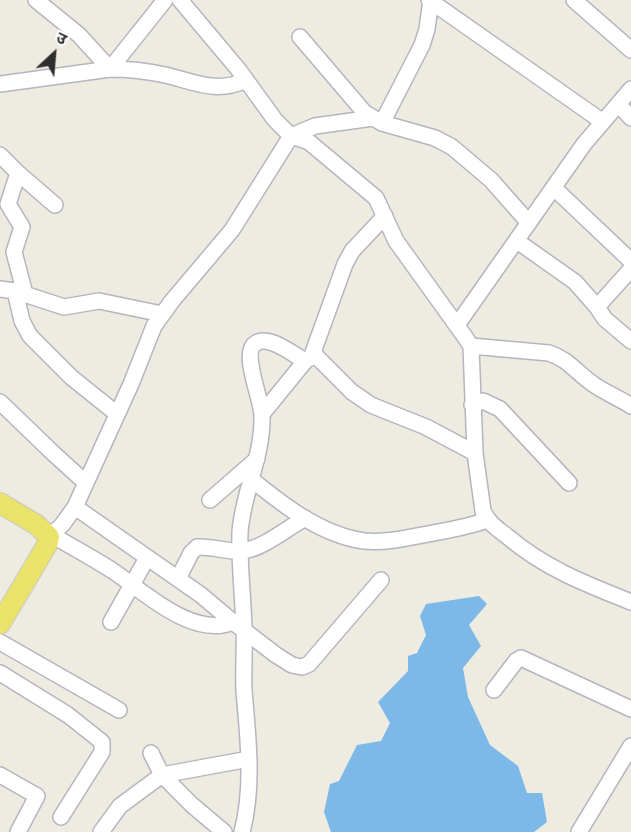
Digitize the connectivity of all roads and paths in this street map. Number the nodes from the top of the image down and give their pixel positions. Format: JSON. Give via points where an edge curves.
{"nodes":[{"id":1,"x":36,"y":0,"type":"edge"},
{"id":2,"x":165,"y":0,"type":"edge"},
{"id":3,"x":180,"y":0,"type":"edge"},
{"id":4,"x":430,"y":0,"type":"edge"},
{"id":5,"x":574,"y":0,"type":"edge"},
{"id":6,"x":300,"y":37,"type":"dead end"},
{"id":7,"x":631,"y":50,"type":"edge"},
{"id":8,"x":110,"y":69,"type":"junction"},
{"id":9,"x":246,"y":80,"type":"junction"},
{"id":10,"x":0,"y":84,"type":"edge"},
{"id":11,"x":631,"y":89,"type":"edge"},
{"id":12,"x":618,"y":104,"type":"junction"},
{"id":13,"x":631,"y":118,"type":"edge"},
{"id":14,"x":377,"y":120,"type":"junction"},
{"id":15,"x":603,"y":122,"type":"junction"},
{"id":16,"x":291,"y":136,"type":"junction"},
{"id":17,"x":0,"y":155,"type":"edge"},
{"id":18,"x":18,"y":173,"type":"junction"},
{"id":19,"x":554,"y":188,"type":"junction"},
{"id":20,"x":55,"y":205,"type":"dead end"},
{"id":21,"x":385,"y":216,"type":"junction"},
{"id":22,"x":529,"y":223,"type":"junction"},
{"id":23,"x":517,"y":241,"type":"junction"},
{"id":24,"x":631,"y":261,"type":"edge"},
{"id":25,"x":631,"y":270,"type":"edge"},
{"id":26,"x":13,"y":291,"type":"edge"},
{"id":27,"x":597,"y":307,"type":"junction"},
{"id":28,"x":162,"y":314,"type":"junction"},
{"id":29,"x":457,"y":326,"type":"junction"},
{"id":30,"x":631,"y":341,"type":"edge"},
{"id":31,"x":471,"y":346,"type":"junction"},
{"id":32,"x":310,"y":357,"type":"junction"},
{"id":33,"x":0,"y":403,"type":"edge"},
{"id":34,"x":472,"y":405,"type":"junction"},
{"id":35,"x":631,"y":406,"type":"edge"},
{"id":36,"x":117,"y":414,"type":"junction"},
{"id":37,"x":262,"y":414,"type":"junction"},
{"id":38,"x":474,"y":453,"type":"junction"},
{"id":39,"x":257,"y":459,"type":"junction"},
{"id":40,"x":251,"y":479,"type":"junction"},
{"id":41,"x":86,"y":483,"type":"junction"},
{"id":42,"x":569,"y":483,"type":"dead end"},
{"id":43,"x":210,"y":500,"type":"dead end"},
{"id":44,"x":0,"y":503,"type":"edge"},
{"id":45,"x":75,"y":507,"type":"junction"},
{"id":46,"x":305,"y":518,"type":"junction"},
{"id":47,"x":487,"y":520,"type":"junction"},
{"id":48,"x":51,"y":536,"type":"junction"},
{"id":49,"x":241,"y":551,"type":"junction"},
{"id":50,"x":147,"y":558,"type":"junction"},
{"id":51,"x":178,"y":579,"type":"junction"},
{"id":52,"x":381,"y":580,"type":"dead end"},
{"id":53,"x":133,"y":585,"type":"junction"},
{"id":54,"x":631,"y":602,"type":"edge"},
{"id":55,"x":111,"y":622,"type":"dead end"},
{"id":56,"x":0,"y":624,"type":"edge"},
{"id":57,"x":238,"y":627,"type":"junction"},
{"id":58,"x":0,"y":642,"type":"edge"},
{"id":59,"x":0,"y":673,"type":"edge"},
{"id":60,"x":494,"y":690,"type":"dead end"},
{"id":61,"x":631,"y":709,"type":"edge"},
{"id":62,"x":119,"y":710,"type":"dead end"},
{"id":63,"x":631,"y":746,"type":"edge"},
{"id":64,"x":151,"y":753,"type":"dead end"},
{"id":65,"x":249,"y":759,"type":"junction"},
{"id":66,"x":0,"y":775,"type":"edge"},
{"id":67,"x":162,"y":775,"type":"junction"},
{"id":68,"x":61,"y":817,"type":"dead end"},
{"id":69,"x":18,"y":832,"type":"edge"},
{"id":70,"x":101,"y":832,"type":"edge"},
{"id":71,"x":224,"y":832,"type":"edge"},
{"id":72,"x":242,"y":832,"type":"edge"},
{"id":73,"x":579,"y":832,"type":"edge"}],
"edges":[{"from":1,"to":8,"type":"street","via":[[79,35]]},
{"from":2,"to":8,"type":"street"},
{"from":3,"to":9,"type":"street"},
{"from":4,"to":14,"type":"street","via":[[422,45]]},
{"from":4,"to":15,"type":"street"},
{"from":5,"to":7,"type":"street"},
{"from":6,"to":14,"type":"street","via":[[366,113]]},
{"from":8,"to":9,"type":"street","via":[[164,75],[212,87],[234,86]]},
{"from":8,"to":10,"type":"street"},
{"from":9,"to":16,"type":"street"},
{"from":11,"to":12,"type":"street"},
{"from":12,"to":13,"type":"street"},
{"from":12,"to":15,"type":"street"},
{"from":14,"to":16,"type":"street","via":[[315,126]]},
{"from":14,"to":22,"type":"street","via":[[452,147],[491,180]]},
{"from":15,"to":19,"type":"street"},
{"from":16,"to":21,"type":"street","via":[[309,142],[371,192]]},
{"from":16,"to":28,"type":"street","via":[[232,230]]},
{"from":17,"to":18,"type":"street"},
{"from":18,"to":20,"type":"street"},
{"from":18,"to":26,"type":"street","via":[[8,204],[22,227],[14,252]]},
{"from":19,"to":22,"type":"street"},
{"from":19,"to":24,"type":"street"},
{"from":21,"to":29,"type":"street","via":[[396,241]]},
{"from":21,"to":32,"type":"street","via":[[345,264]]},
{"from":22,"to":23,"type":"street"},
{"from":23,"to":27,"type":"street","via":[[575,282]]},
{"from":23,"to":29,"type":"street"},
{"from":25,"to":27,"type":"street"},
{"from":26,"to":28,"type":"street","via":[[64,307],[99,301]]},
{"from":26,"to":36,"type":"street","via":[[30,336],[71,378]]},
{"from":27,"to":30,"type":"street"},
{"from":28,"to":36,"type":"street","via":[[147,340]]},
{"from":29,"to":31,"type":"street"},
{"from":31,"to":34,"type":"street"},
{"from":31,"to":35,"type":"street","via":[[558,356],[593,384]]},
{"from":32,"to":37,"type":"street"},
{"from":32,"to":37,"type":"street","via":[[271,342],[256,343],[250,349]]},
{"from":32,"to":38,"type":"street","via":[[370,405],[426,427]]},
{"from":33,"to":41,"type":"street"},
{"from":34,"to":38,"type":"street"},
{"from":34,"to":42,"type":"street","via":[[483,401],[500,409]]},
{"from":36,"to":41,"type":"street"},
{"from":37,"to":39,"type":"street"},
{"from":38,"to":47,"type":"street"},
{"from":39,"to":40,"type":"street"},
{"from":39,"to":43,"type":"street"},
{"from":40,"to":46,"type":"street"},
{"from":40,"to":49,"type":"street","via":[[243,512]]},
{"from":41,"to":45,"type":"street"},
{"from":44,"to":48,"type":"main road"},
{"from":45,"to":48,"type":"street"},
{"from":45,"to":50,"type":"street"},
{"from":46,"to":47,"type":"street","via":[[340,535],[364,541],[408,538]]},
{"from":46,"to":49,"type":"street","via":[[261,545]]},
{"from":47,"to":54,"type":"street","via":[[521,548],[568,577]]},
{"from":48,"to":53,"type":"street"},
{"from":48,"to":56,"type":"main road"},
{"from":49,"to":51,"type":"street","via":[[194,548]]},
{"from":49,"to":57,"type":"street"},
{"from":50,"to":51,"type":"street"},
{"from":50,"to":53,"type":"street"},
{"from":51,"to":57,"type":"street"},
{"from":52,"to":57,"type":"street","via":[[302,668]]},
{"from":53,"to":55,"type":"street"},
{"from":53,"to":57,"type":"street","via":[[184,618]]},
{"from":57,"to":65,"type":"street"},
{"from":58,"to":62,"type":"street"},
{"from":59,"to":68,"type":"street","via":[[102,741],[102,752]]},
{"from":60,"to":61,"type":"street","via":[[521,658]]},
{"from":63,"to":73,"type":"street"},
{"from":64,"to":67,"type":"street"},
{"from":65,"to":67,"type":"street"},
{"from":65,"to":72,"type":"street"},
{"from":66,"to":69,"type":"street","via":[[37,796]]},
{"from":67,"to":70,"type":"street","via":[[120,806]]},
{"from":67,"to":71,"type":"street"}]}
